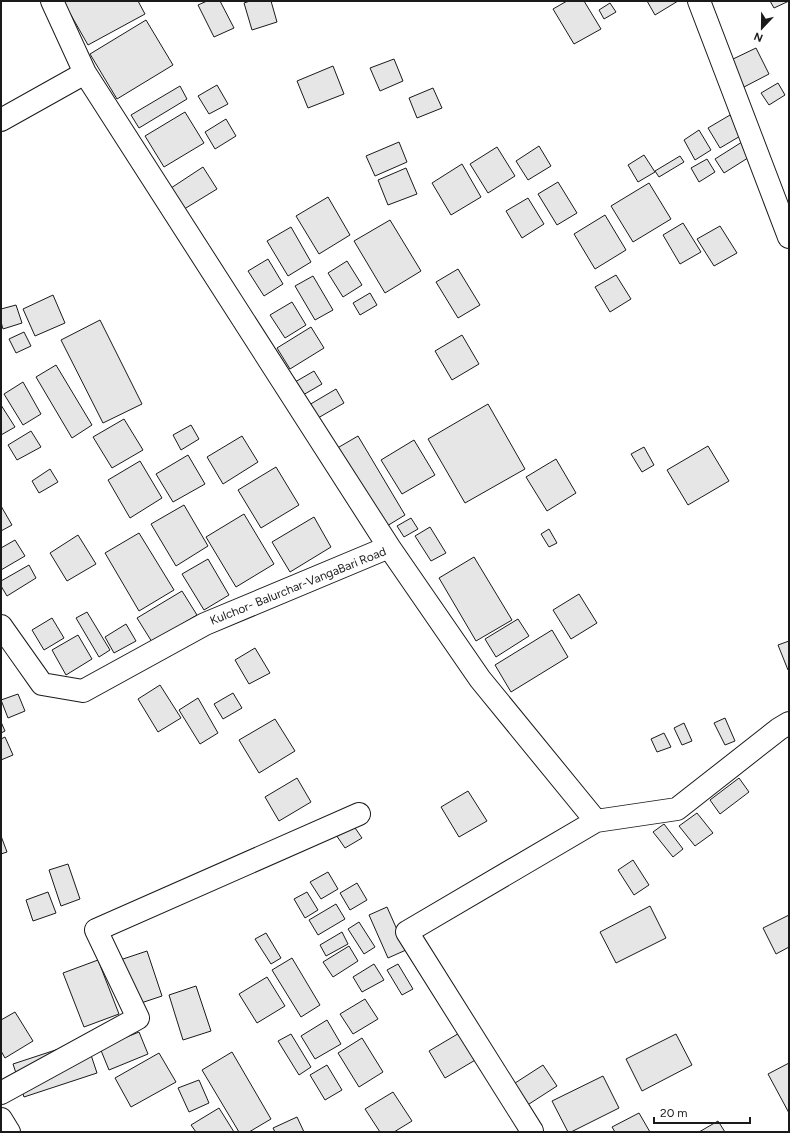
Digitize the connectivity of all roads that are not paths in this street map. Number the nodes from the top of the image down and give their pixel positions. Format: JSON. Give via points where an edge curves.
{"nodes":[{"id":1,"x":52,"y":1,"type":"edge"},
{"id":2,"x":700,"y":1,"type":"edge"},
{"id":3,"x":85,"y":73,"type":"junction"},
{"id":4,"x":1,"y":120,"type":"edge"},
{"id":5,"x":789,"y":237,"type":"edge"},
{"id":6,"x":389,"y":547,"type":"junction"},
{"id":7,"x":1,"y":626,"type":"edge"},
{"id":8,"x":789,"y":723,"type":"edge"},
{"id":9,"x":359,"y":814,"type":"dead end"},
{"id":10,"x":596,"y":821,"type":"junction"},
{"id":11,"x":1,"y":1093,"type":"edge"},
{"id":12,"x":1,"y":1119,"type":"edge"},
{"id":13,"x":9,"y":1132,"type":"edge"},
{"id":14,"x":531,"y":1132,"type":"edge"}],
"edges":[{"from":1,"to":3,"type":"street"},
{"from":2,"to":5,"type":"street"},
{"from":3,"to":4,"type":"street"},
{"from":3,"to":6,"type":"street"},
{"from":6,"to":7,"type":"street","name":"Kulchor- Balurchar-VangaBari Road","via":[[205,624],[83,691],[42,684]]},
{"from":6,"to":10,"type":"street","name":"Kulchor- Balurchar-VangaBari Road","via":[[480,679]]},
{"from":8,"to":10,"type":"street","via":[[677,808]]},
{"from":9,"to":11,"type":"street","via":[[96,930],[138,1018]]},
{"from":10,"to":14,"type":"street","via":[[407,932]]},
{"from":12,"to":13,"type":"street"}]}
